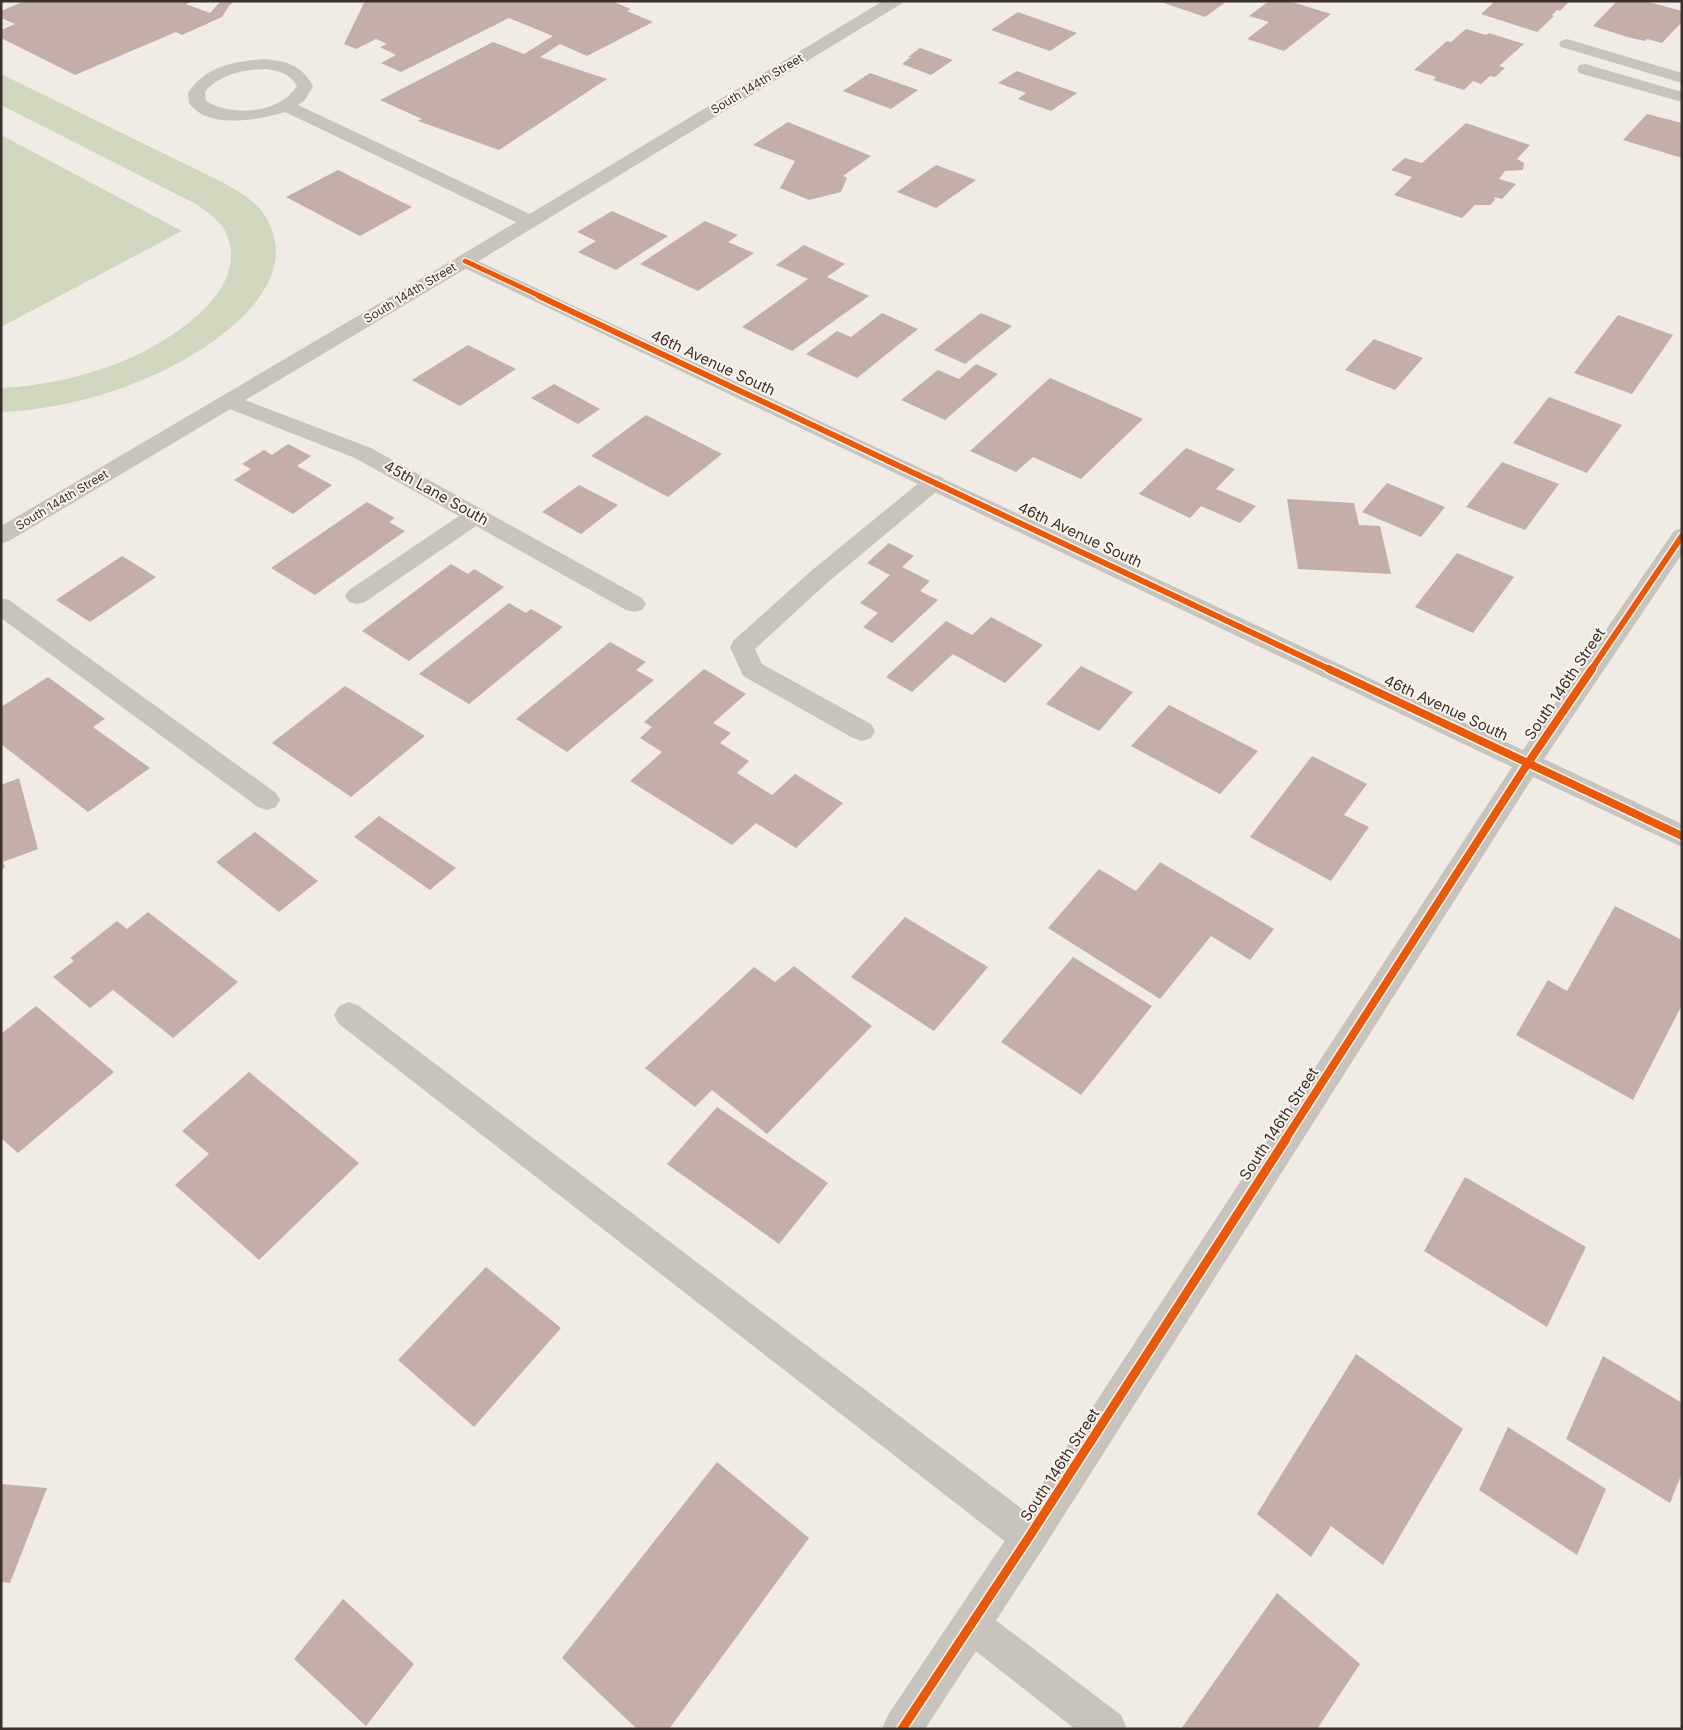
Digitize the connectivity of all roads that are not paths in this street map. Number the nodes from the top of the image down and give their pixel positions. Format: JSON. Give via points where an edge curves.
{"nodes":[{"id":1,"x":895,"y":1,"type":"edge"},
{"id":2,"x":1567,"y":44,"type":"dead end"},
{"id":3,"x":1585,"y":69,"type":"dead end"},
{"id":4,"x":1682,"y":78,"type":"edge"},
{"id":5,"x":1682,"y":97,"type":"edge"},
{"id":6,"x":286,"y":106,"type":"junction"},
{"id":7,"x":529,"y":221,"type":"junction"},
{"id":8,"x":465,"y":261,"type":"junction"},
{"id":9,"x":230,"y":401,"type":"junction"},
{"id":10,"x":934,"y":482,"type":"junction"},
{"id":11,"x":475,"y":516,"type":"junction"},
{"id":12,"x":1,"y":536,"type":"edge"},
{"id":13,"x":1682,"y":536,"type":"edge"},
{"id":14,"x":357,"y":596,"type":"dead end"},
{"id":15,"x":634,"y":604,"type":"dead end"},
{"id":16,"x":1,"y":606,"type":"edge"},
{"id":17,"x":862,"y":730,"type":"dead end"},
{"id":18,"x":1528,"y":763,"type":"junction"},
{"id":19,"x":267,"y":800,"type":"dead end"},
{"id":20,"x":1682,"y":836,"type":"edge"},
{"id":21,"x":348,"y":1016,"type":"dead end"},
{"id":22,"x":1029,"y":1537,"type":"junction"},
{"id":23,"x":972,"y":1625,"type":"junction"},
{"id":24,"x":902,"y":1729,"type":"edge"},
{"id":25,"x":1106,"y":1729,"type":"edge"}],
"edges":[{"from":1,"to":7,"type":"street","name":"South 144th Street"},
{"from":2,"to":4,"type":"street"},
{"from":3,"to":5,"type":"street"},
{"from":6,"to":6,"type":"street","via":[[299,96],[304,86],[302,76],[292,69],[275,65],[255,64],[216,74],[203,83],[196,94],[198,103],[208,111],[225,116],[253,115]]},
{"from":6,"to":7,"type":"street"},
{"from":7,"to":8,"type":"street","name":"South 144th Street"},
{"from":8,"to":9,"type":"street","name":"South 144th Street"},
{"from":8,"to":10,"type":"street","name":"46th Avenue South"},
{"from":9,"to":11,"type":"street","name":"45th Lane South","via":[[364,453]]},
{"from":9,"to":12,"type":"street","name":"South 144th Street"},
{"from":10,"to":17,"type":"street","via":[[819,577],[742,647],[752,670]]},
{"from":10,"to":18,"type":"street","name":"46th Avenue South"},
{"from":11,"to":14,"type":"street"},
{"from":11,"to":15,"type":"street","name":"45th Lane South"},
{"from":13,"to":18,"type":"street","name":"South 146th Street"},
{"from":16,"to":19,"type":"street"},
{"from":18,"to":20,"type":"street","name":"46th Avenue South"},
{"from":18,"to":22,"type":"street","name":"South 146th Street"},
{"from":21,"to":22,"type":"street"},
{"from":22,"to":23,"type":"street","name":"South 146th Street"},
{"from":23,"to":24,"type":"street","name":"South 146th Street"},
{"from":23,"to":25,"type":"street"}]}
